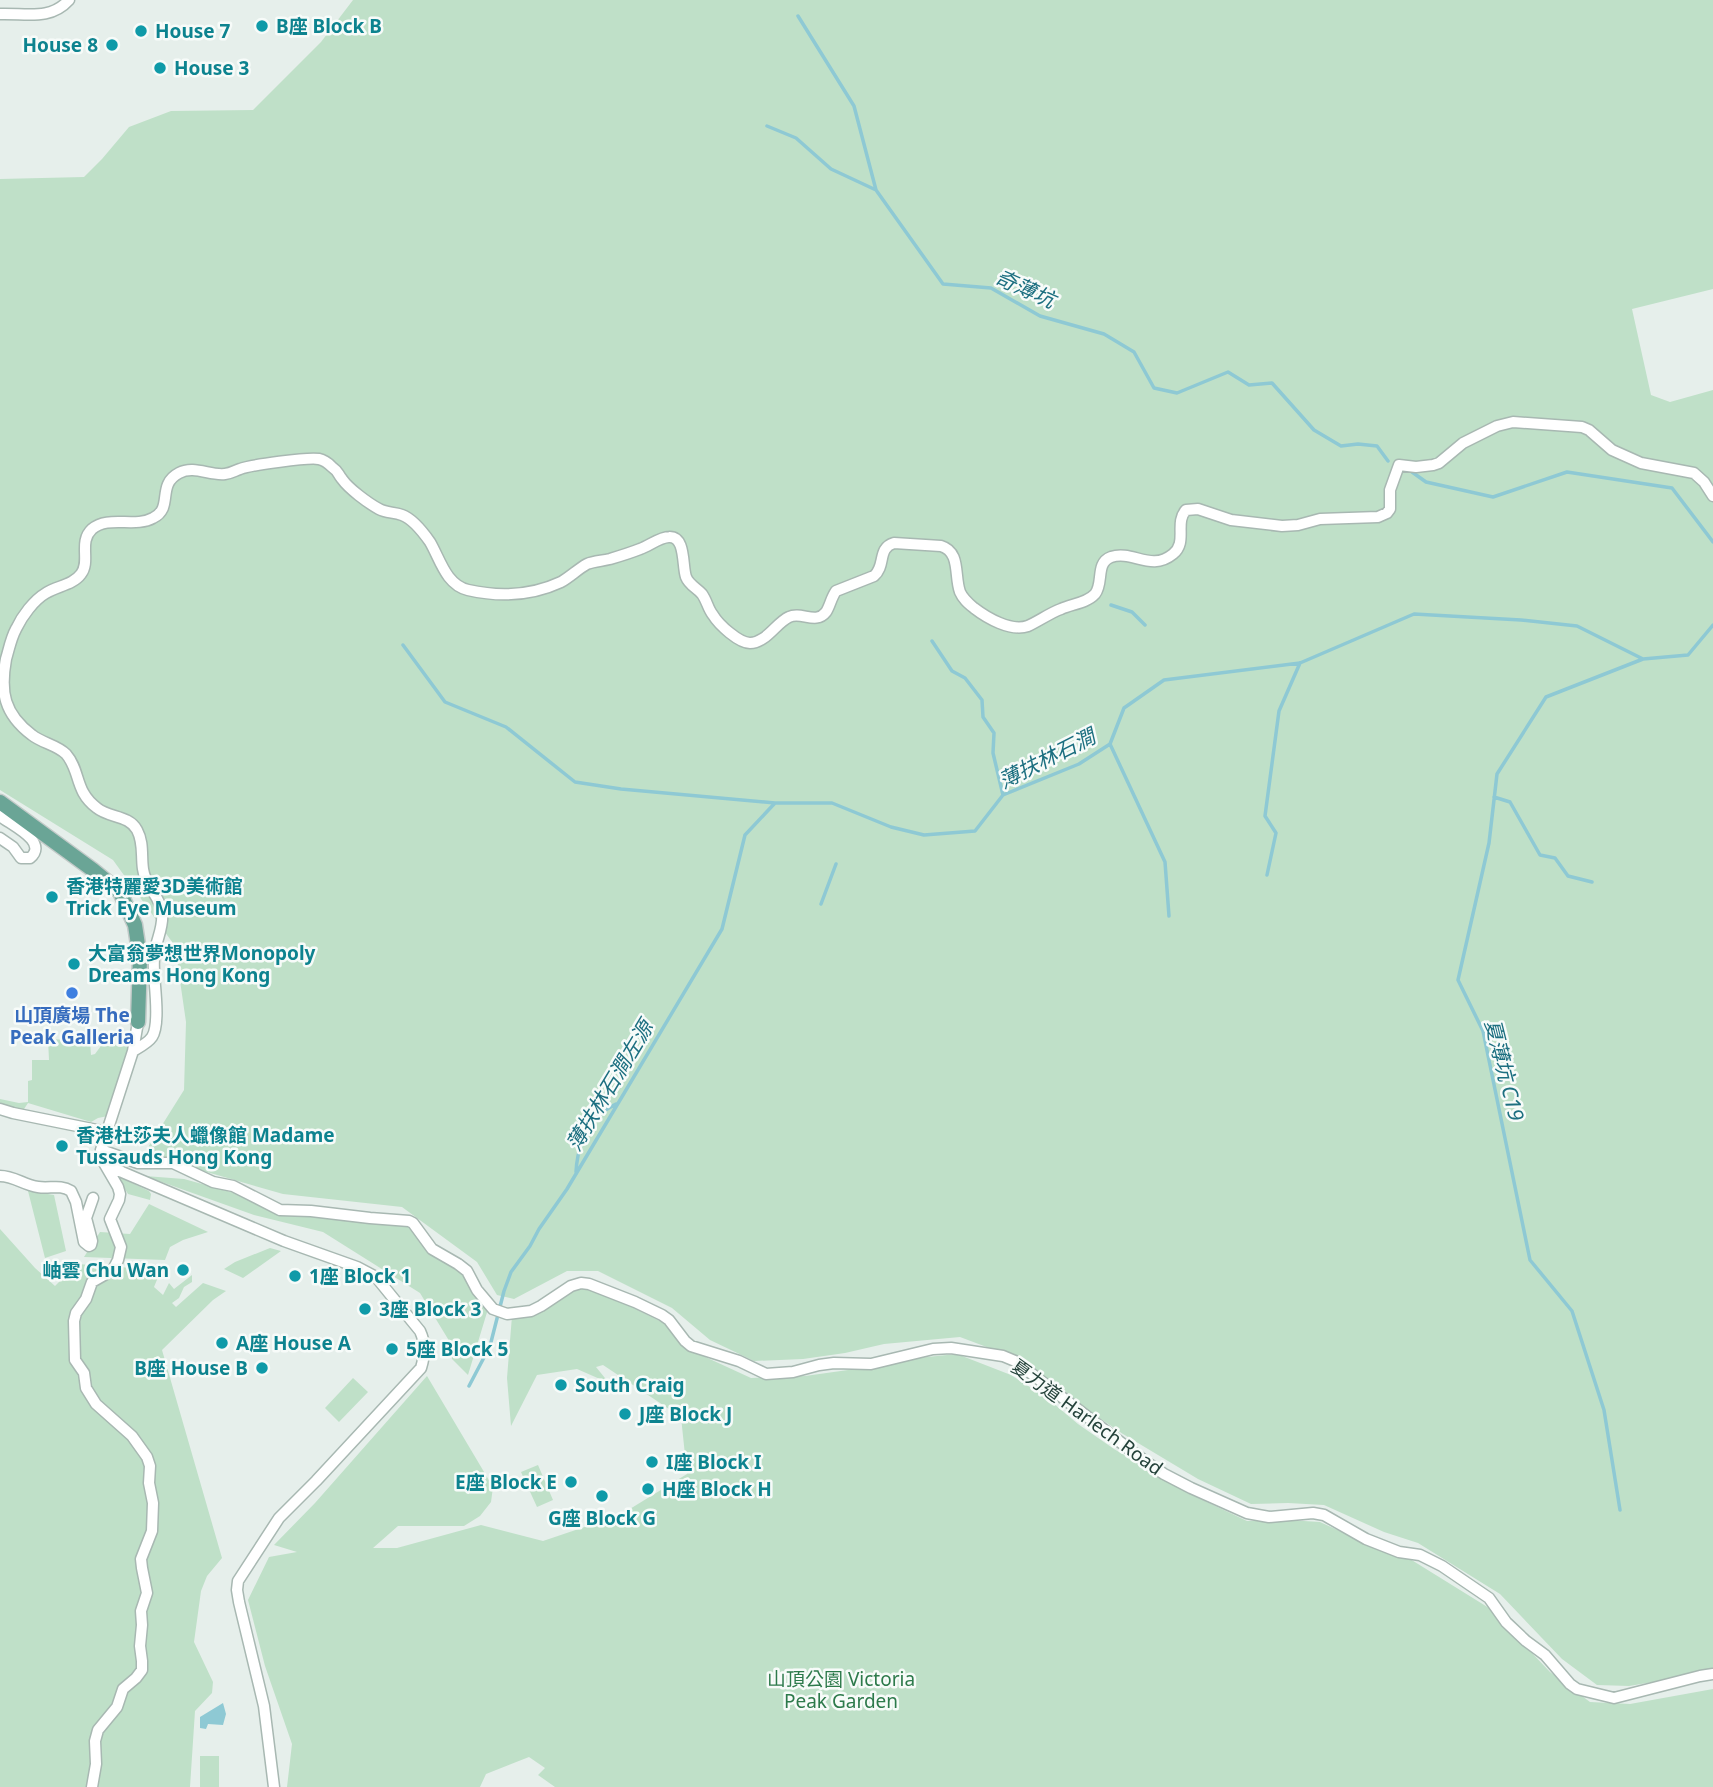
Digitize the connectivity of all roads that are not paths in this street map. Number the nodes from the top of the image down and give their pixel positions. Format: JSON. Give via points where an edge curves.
{"nodes":[{"id":1,"x":69,"y":0,"type":"edge"},
{"id":2,"x":0,"y":14,"type":"edge"},
{"id":3,"x":1713,"y":496,"type":"edge"},
{"id":4,"x":0,"y":802,"type":"edge"},
{"id":5,"x":0,"y":816,"type":"edge"},
{"id":6,"x":0,"y":838,"type":"edge"},
{"id":7,"x":138,"y":1022,"type":"joint"},
{"id":8,"x":134,"y":1051,"type":"junction"},
{"id":9,"x":0,"y":1109,"type":"edge"},
{"id":10,"x":107,"y":1132,"type":"junction"},
{"id":11,"x":101,"y":1150,"type":"junction"},
{"id":12,"x":104,"y":1163,"type":"junction"},
{"id":13,"x":0,"y":1176,"type":"edge"},
{"id":14,"x":93,"y":1198,"type":"dead end"},
{"id":15,"x":1713,"y":1674,"type":"edge"},
{"id":16,"x":92,"y":1787,"type":"edge"},
{"id":17,"x":274,"y":1787,"type":"edge"}],
"edges":[{"from":1,"to":2,"type":"street","via":[[47,14]]},
{"from":3,"to":8,"type":"street","via":[[1694,472],[1632,459],[1582,427],[1513,422],[1463,443],[1433,465],[1399,466],[1390,490],[1390,509],[1378,517],[1282,526],[1186,510],[1180,543],[1170,556],[1156,562],[1110,557],[1102,564],[1099,586],[1091,597],[1024,627],[994,620],[966,601],[947,548],[894,542],[884,550],[878,573],[836,591],[822,616],[789,617],[752,643],[732,634],[712,615],[686,576],[681,547],[673,537],[588,564],[561,582],[524,594],[471,590],[449,577],[413,523],[379,509],[324,461],[311,458],[226,474],[184,471],[166,485],[164,507],[157,516],[140,522],[106,523],[90,532],[81,574],[43,595],[19,623],[1,682],[5,703],[19,723],[65,754],[89,801],[102,812],[123,818],[139,834],[143,872],[159,901],[163,920],[153,960],[154,1034]]},
{"from":4,"to":7,"type":"main road","via":[[120,892],[135,925]]},
{"from":5,"to":6,"type":"street","via":[[37,847],[30,858],[21,858]]},
{"from":7,"to":8,"type":"street"},
{"from":8,"to":10,"type":"street"},
{"from":9,"to":10,"type":"street"},
{"from":10,"to":11,"type":"street"},
{"from":11,"to":12,"type":"street"},
{"from":11,"to":15,"type":"street","name":"夏力道 Harlech Road","via":[[138,1163],[173,1163],[280,1210],[409,1220],[432,1249],[467,1271],[492,1309],[513,1314],[539,1308],[573,1285],[589,1284],[662,1315],[694,1348],[763,1373],[834,1363],[872,1364],[933,1349],[1003,1356],[1155,1468],[1191,1488],[1247,1513],[1324,1515],[1366,1539],[1442,1566],[1489,1598],[1506,1622],[1577,1689],[1614,1699]]},
{"from":12,"to":16,"type":"street","via":[[119,1191],[110,1220],[120,1251],[113,1270],[91,1283],[76,1313],[75,1360],[96,1404],[130,1434],[147,1457],[153,1505],[152,1531],[141,1561],[147,1593],[141,1611],[142,1670],[123,1689],[117,1707],[98,1730]]},
{"from":12,"to":17,"type":"street","via":[[376,1277],[424,1340],[421,1368],[279,1518],[238,1581],[264,1706]]},
{"from":13,"to":14,"type":"street","via":[[71,1191],[84,1242],[89,1246],[92,1241],[86,1218]]}]}
